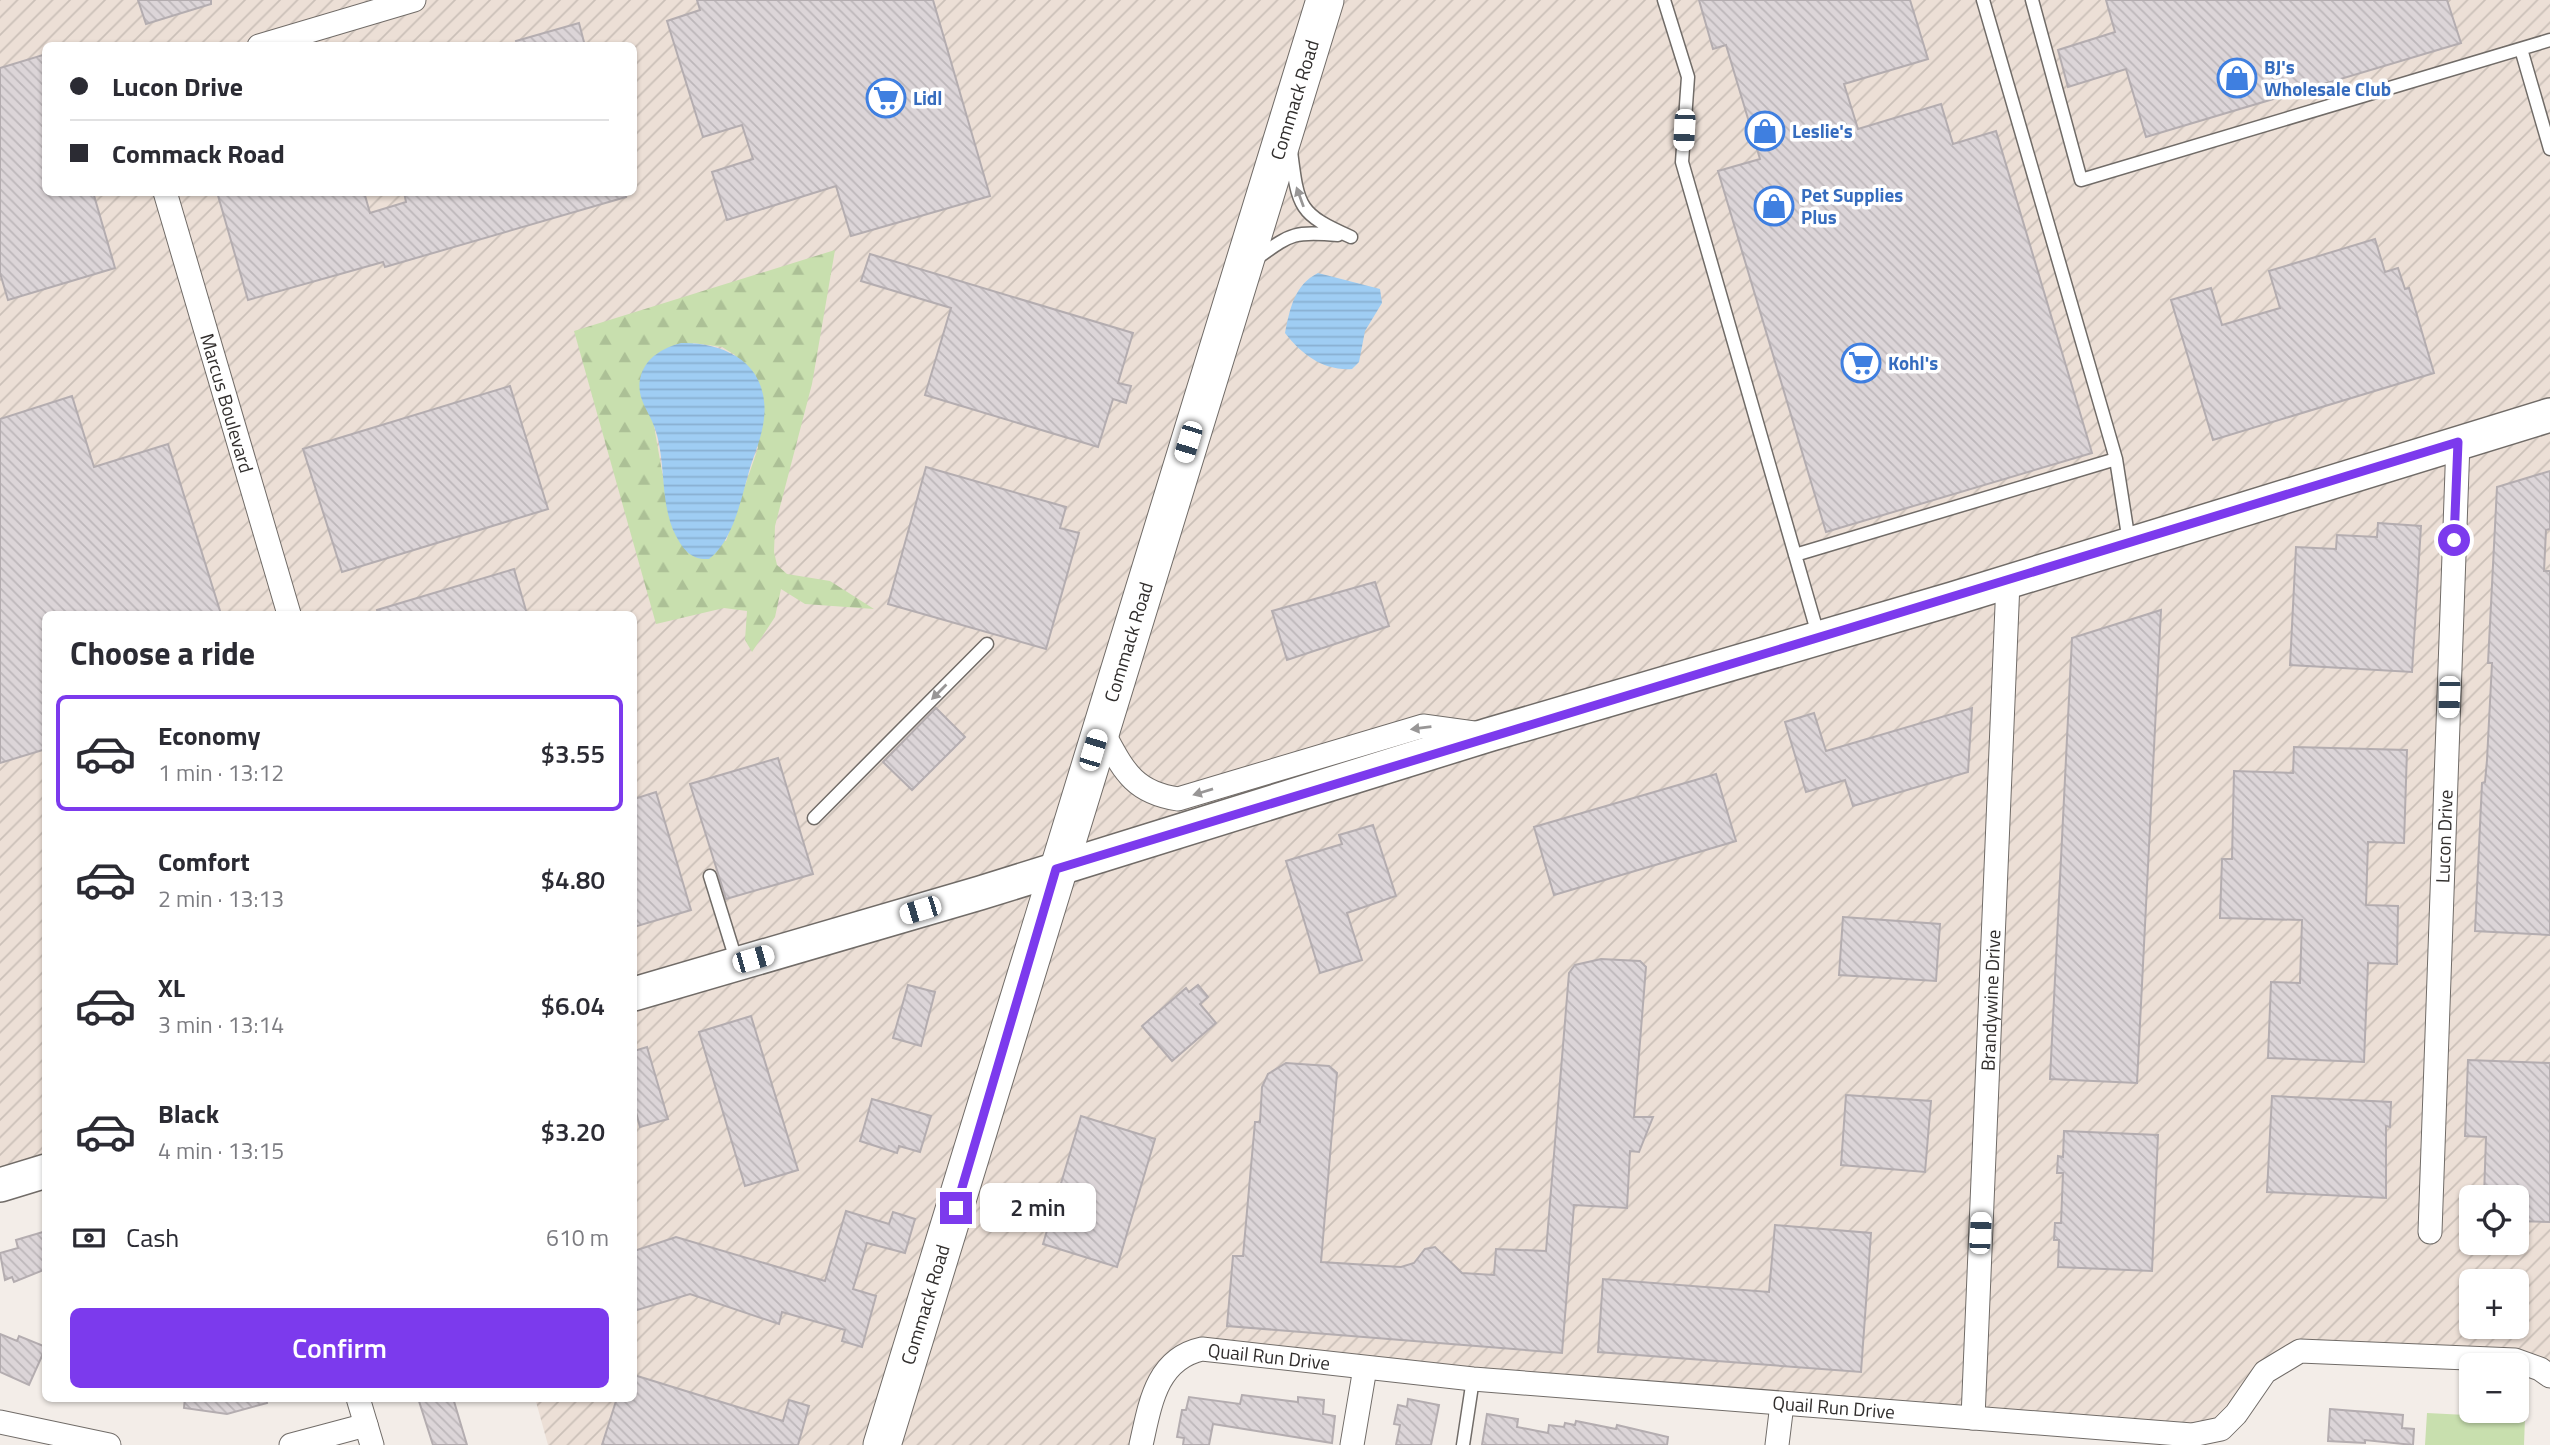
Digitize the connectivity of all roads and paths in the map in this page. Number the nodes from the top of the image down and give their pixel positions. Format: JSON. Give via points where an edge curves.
{"nodes":[{"id":1,"x":414,"y":0,"type":"edge"},
{"id":2,"x":1325,"y":0,"type":"edge"},
{"id":3,"x":1664,"y":0,"type":"edge"},
{"id":4,"x":1983,"y":0,"type":"edge"},
{"id":5,"x":2032,"y":0,"type":"edge"},
{"id":6,"x":2550,"y":40,"type":"edge"},
{"id":7,"x":272,"y":42,"type":"edge"},
{"id":8,"x":2521,"y":49,"type":"junction"},
{"id":9,"x":1288,"y":120,"type":"junction"},
{"id":10,"x":2550,"y":149,"type":"edge"},
{"id":11,"x":166,"y":196,"type":"edge"},
{"id":12,"x":1242,"y":270,"type":"junction"},
{"id":13,"x":2550,"y":415,"type":"edge"},
{"id":14,"x":2458,"y":442,"type":"junction"},
{"id":15,"x":2116,"y":459,"type":"junction"},
{"id":16,"x":2129,"y":542,"type":"junction"},
{"id":17,"x":1795,"y":555,"type":"junction"},
{"id":18,"x":2008,"y":582,"type":"junction"},
{"id":19,"x":288,"y":611,"type":"edge"},
{"id":20,"x":1819,"y":638,"type":"junction"},
{"id":21,"x":987,"y":644,"type":"dead end"},
{"id":22,"x":1100,"y":727,"type":"junction"},
{"id":23,"x":1488,"y":735,"type":"junction"},
{"id":24,"x":814,"y":818,"type":"dead end"},
{"id":25,"x":1056,"y":869,"type":"junction"},
{"id":26,"x":710,"y":876,"type":"dead end"},
{"id":27,"x":737,"y":964,"type":"junction"},
{"id":28,"x":637,"y":992,"type":"edge"},
{"id":29,"x":42,"y":1172,"type":"edge"},
{"id":30,"x":0,"y":1185,"type":"edge"},
{"id":31,"x":2430,"y":1232,"type":"dead end"},
{"id":32,"x":1365,"y":1368,"type":"junction"},
{"id":33,"x":2550,"y":1376,"type":"edge"},
{"id":34,"x":1473,"y":1379,"type":"junction"},
{"id":35,"x":359,"y":1402,"type":"edge"},
{"id":36,"x":1782,"y":1404,"type":"junction"},
{"id":37,"x":1973,"y":1418,"type":"junction"},
{"id":38,"x":0,"y":1422,"type":"edge"},
{"id":39,"x":369,"y":1435,"type":"edge"},
{"id":40,"x":109,"y":1445,"type":"edge"},
{"id":41,"x":291,"y":1445,"type":"edge"},
{"id":42,"x":882,"y":1445,"type":"edge"},
{"id":43,"x":1141,"y":1445,"type":"edge"},
{"id":44,"x":1352,"y":1445,"type":"edge"},
{"id":45,"x":1463,"y":1445,"type":"edge"},
{"id":46,"x":1777,"y":1445,"type":"edge"}],
"edges":[{"from":1,"to":7,"type":"street"},
{"from":2,"to":9,"type":"main road","name":"Commack Road"},
{"from":3,"to":17,"type":"lane","via":[[1688,77],[1682,162]]},
{"from":4,"to":15,"type":"lane"},
{"from":5,"to":8,"type":"lane","via":[[2081,180]]},
{"from":6,"to":8,"type":"lane"},
{"from":8,"to":10,"type":"lane"},
{"from":9,"to":12,"type":"main road","name":"Commack Road"},
{"from":12,"to":9,"type":"lane","one_way":true,"via":[[1285,238],[1302,232],[1351,237],[1316,221],[1300,203]]},
{"from":11,"to":19,"type":"street","name":"Marcus Boulevard"},
{"from":12,"to":22,"type":"main road","name":"Commack Road"},
{"from":13,"to":14,"type":"street"},
{"from":14,"to":16,"type":"street"},
{"from":14,"to":31,"type":"street","name":"Lucon Drive"},
{"from":15,"to":16,"type":"lane"},
{"from":15,"to":17,"type":"lane"},
{"from":16,"to":18,"type":"street"},
{"from":17,"to":20,"type":"lane"},
{"from":18,"to":20,"type":"street"},
{"from":18,"to":37,"type":"street","name":"Brandywine Drive"},
{"from":20,"to":23,"type":"street"},
{"from":21,"to":24,"type":"lane","one_way":true},
{"from":23,"to":22,"type":"street","one_way":true,"via":[[1423,726],[1178,799],[1136,784]]},
{"from":22,"to":25,"type":"main road","name":"Commack Road"},
{"from":23,"to":25,"type":"street"},
{"from":25,"to":27,"type":"street"},
{"from":25,"to":42,"type":"main road","name":"Commack Road"},
{"from":26,"to":27,"type":"lane"},
{"from":27,"to":28,"type":"street"},
{"from":29,"to":30,"type":"street"},
{"from":32,"to":34,"type":"street","name":"Quail Run Drive"},
{"from":32,"to":43,"type":"street","name":"Quail Run Drive","via":[[1191,1351],[1180,1356],[1158,1382]]},
{"from":32,"to":44,"type":"street"},
{"from":33,"to":37,"type":"street","name":"Quail Run Drive","via":[[2515,1360],[2311,1350],[2286,1357],[2265,1373],[2236,1414],[2221,1429],[2206,1435]]},
{"from":34,"to":36,"type":"street","name":"Quail Run Drive"},
{"from":34,"to":45,"type":"lane"},
{"from":35,"to":39,"type":"street"},
{"from":36,"to":37,"type":"street","name":"Quail Run Drive"},
{"from":36,"to":46,"type":"street"},
{"from":38,"to":40,"type":"street"},
{"from":39,"to":41,"type":"street"}]}
